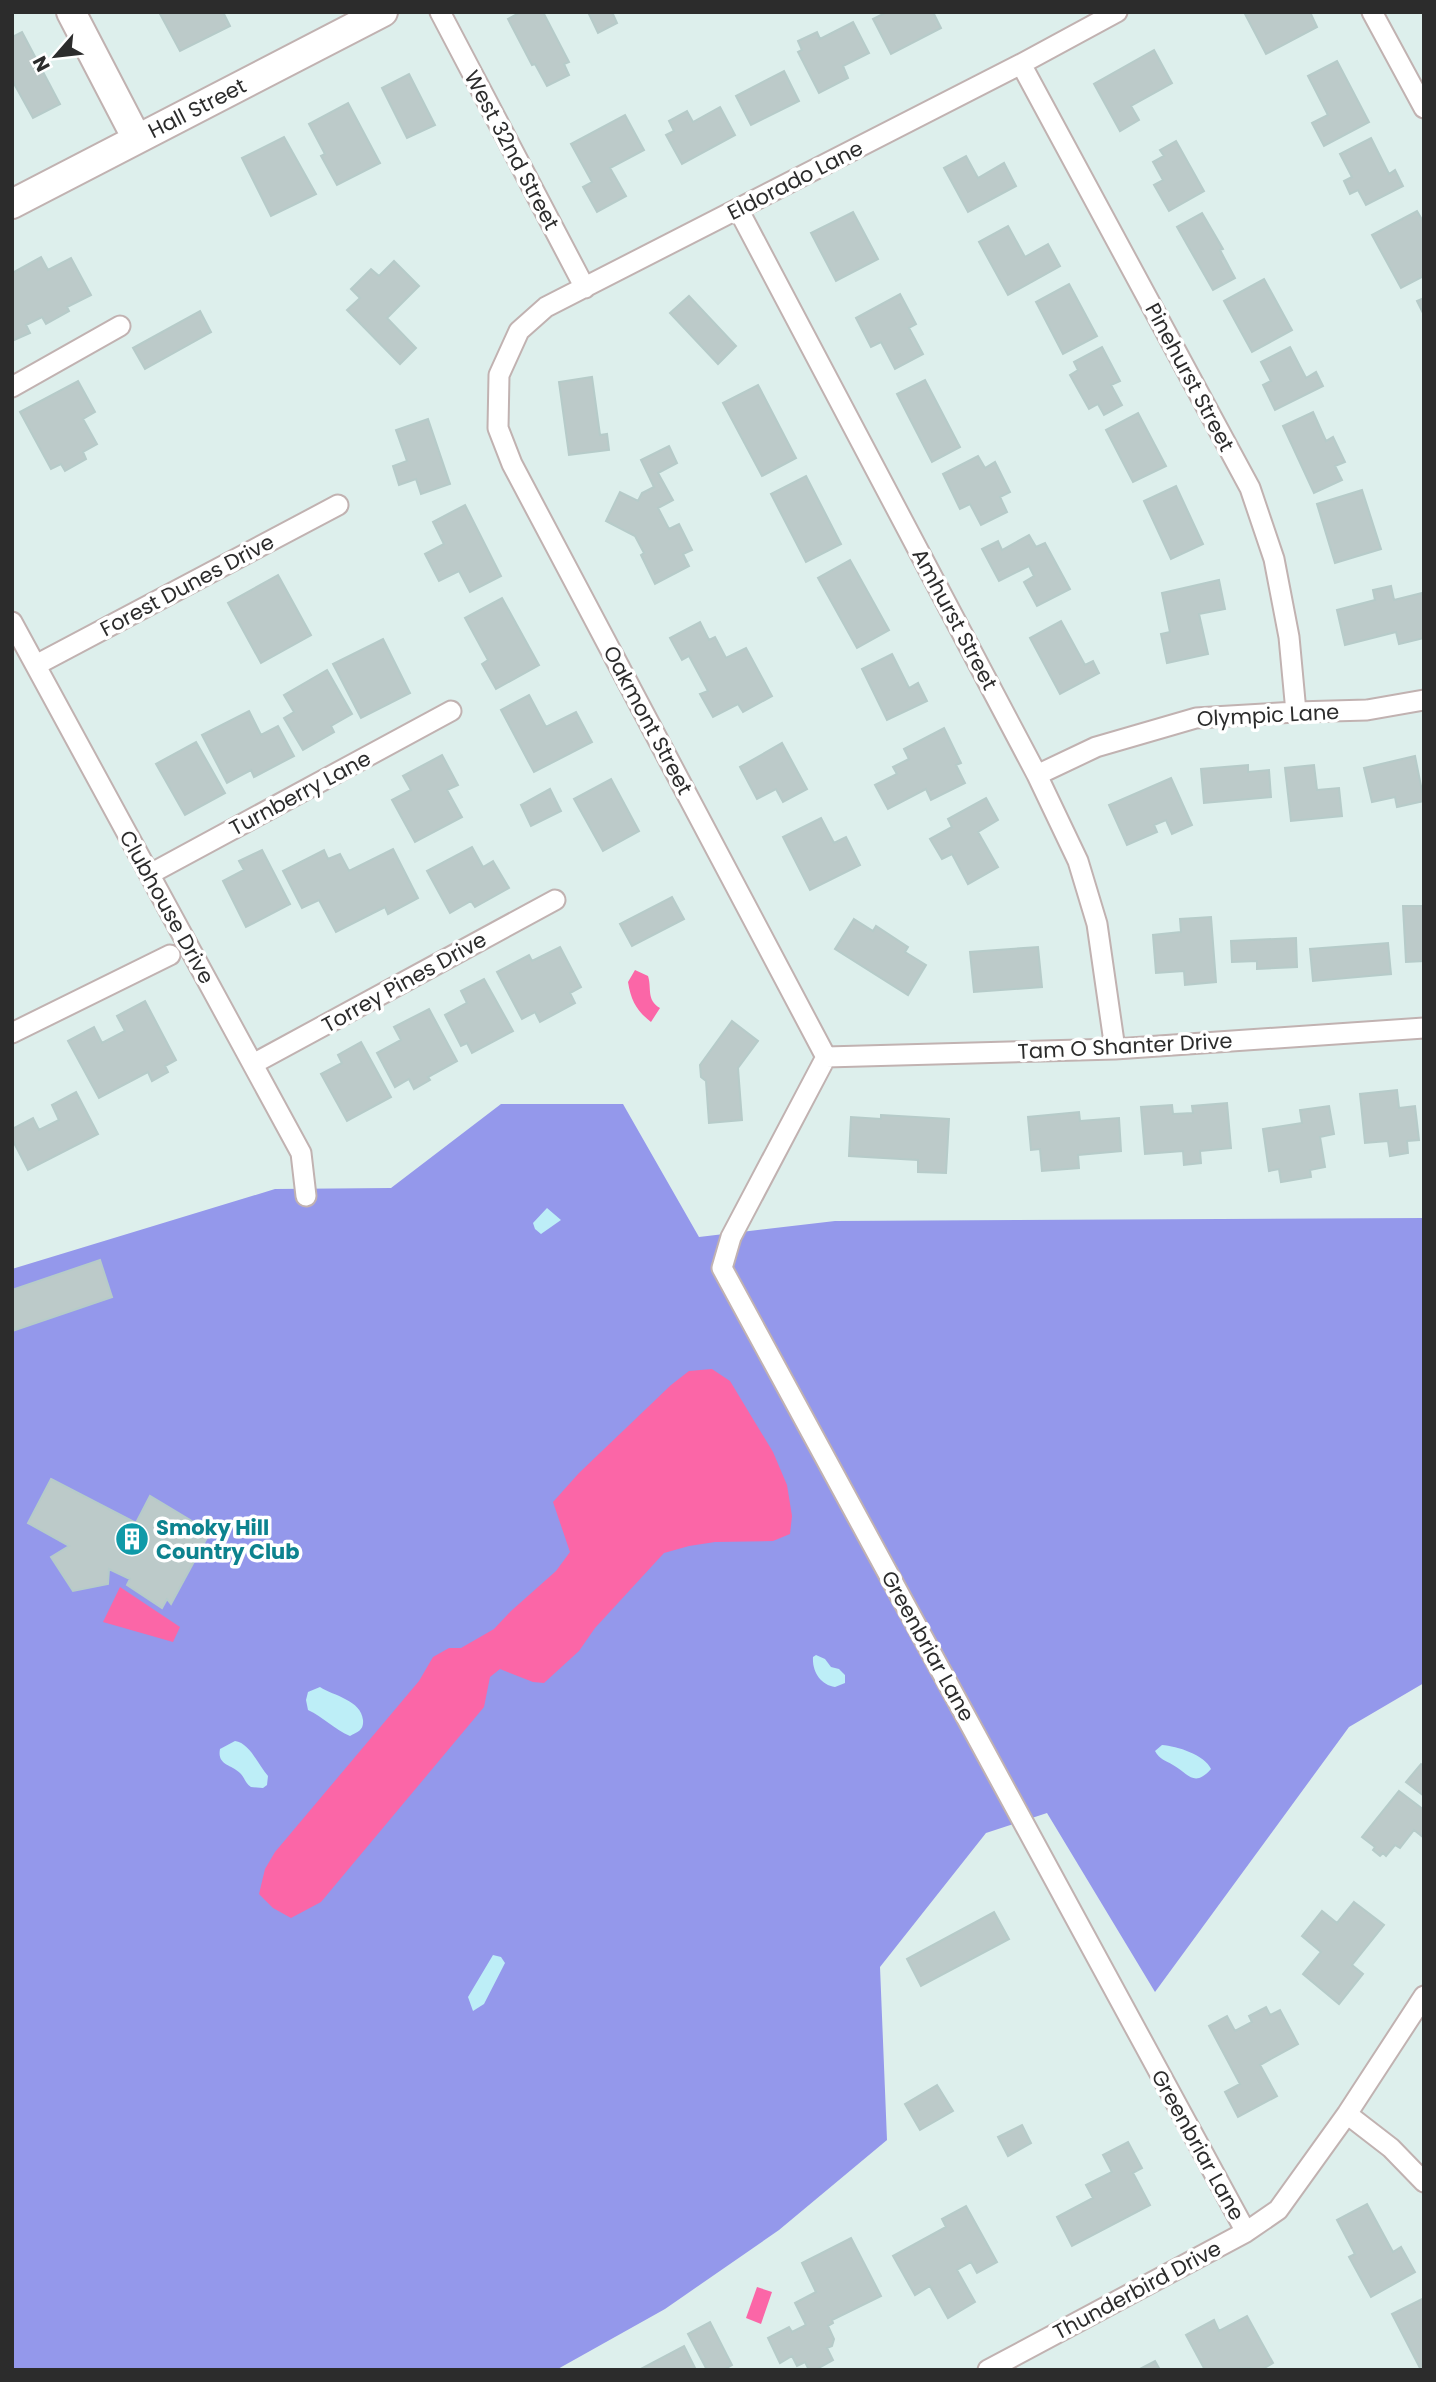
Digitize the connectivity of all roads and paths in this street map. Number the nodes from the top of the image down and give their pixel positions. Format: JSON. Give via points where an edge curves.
{"nodes":[{"id":1,"x":71,"y":12,"type":"edge"},
{"id":2,"x":383,"y":12,"type":"edge"},
{"id":3,"x":440,"y":12,"type":"edge"},
{"id":4,"x":1117,"y":12,"type":"edge"},
{"id":5,"x":1372,"y":12,"type":"edge"},
{"id":6,"x":1021,"y":64,"type":"junction"},
{"id":7,"x":1424,"y":108,"type":"edge"},
{"id":8,"x":137,"y":138,"type":"junction"},
{"id":9,"x":12,"y":204,"type":"edge"},
{"id":10,"x":738,"y":209,"type":"junction"},
{"id":11,"x":584,"y":288,"type":"junction"},
{"id":12,"x":120,"y":326,"type":"dead end"},
{"id":13,"x":499,"y":375,"type":"joint"},
{"id":14,"x":12,"y":387,"type":"edge"},
{"id":15,"x":338,"y":505,"type":"dead end"},
{"id":16,"x":12,"y":622,"type":"edge"},
{"id":17,"x":36,"y":665,"type":"junction"},
{"id":18,"x":1424,"y":700,"type":"edge"},
{"id":19,"x":451,"y":711,"type":"dead end"},
{"id":20,"x":1296,"y":712,"type":"junction"},
{"id":21,"x":1037,"y":775,"type":"junction"},
{"id":22,"x":149,"y":874,"type":"junction"},
{"id":23,"x":555,"y":900,"type":"dead end"},
{"id":24,"x":170,"y":955,"type":"dead end"},
{"id":25,"x":1424,"y":1028,"type":"edge"},
{"id":26,"x":12,"y":1033,"type":"edge"},
{"id":27,"x":1115,"y":1049,"type":"junction"},
{"id":28,"x":826,"y":1057,"type":"junction"},
{"id":29,"x":253,"y":1064,"type":"junction"},
{"id":30,"x":306,"y":1196,"type":"dead end"},
{"id":31,"x":1424,"y":1996,"type":"edge"},
{"id":32,"x":1347,"y":2114,"type":"junction"},
{"id":33,"x":1424,"y":2182,"type":"edge"},
{"id":34,"x":1246,"y":2232,"type":"junction"},
{"id":35,"x":988,"y":2370,"type":"edge"}],
"edges":[{"from":1,"to":8,"type":"street"},
{"from":2,"to":8,"type":"street","name":"Hall Street"},
{"from":3,"to":11,"type":"street","name":"West 32nd Street"},
{"from":4,"to":6,"type":"street","name":"Eldorado Lane"},
{"from":5,"to":7,"type":"street"},
{"from":6,"to":10,"type":"street","name":"Eldorado Lane"},
{"from":6,"to":20,"type":"street","name":"Pinehurst Street","via":[[1250,488],[1274,559],[1289,637]]},
{"from":8,"to":9,"type":"street","name":"Hall Street"},
{"from":10,"to":11,"type":"street","name":"Eldorado Lane"},
{"from":10,"to":21,"type":"street","name":"Amhurst Street"},
{"from":11,"to":13,"type":"street","name":"Eldorado Lane","via":[[546,307],[519,331]]},
{"from":12,"to":14,"type":"street"},
{"from":13,"to":28,"type":"street","name":"Oakmont Street","via":[[498,428],[512,464]]},
{"from":15,"to":17,"type":"street","name":"Forest Dunes Drive"},
{"from":16,"to":17,"type":"street","name":"Clubhouse Drive"},
{"from":17,"to":22,"type":"street","name":"Clubhouse Drive"},
{"from":18,"to":20,"type":"street","name":"Olympic Lane","via":[[1367,710]]},
{"from":19,"to":22,"type":"street","name":"Turnberry Lane"},
{"from":20,"to":21,"type":"street","name":"Olympic Lane","via":[[1196,718],[1096,747]]},
{"from":21,"to":27,"type":"street","name":"Amhurst Street","via":[[1079,861],[1094,914]]},
{"from":22,"to":29,"type":"street","name":"Clubhouse Drive"},
{"from":23,"to":29,"type":"street","name":"Torrey Pines Drive"},
{"from":24,"to":26,"type":"street"},
{"from":25,"to":27,"type":"street","name":"Tam O Shanter Drive"},
{"from":27,"to":28,"type":"street","name":"Tam O Shanter Drive"},
{"from":28,"to":34,"type":"street","name":"Greenbriar Lane","via":[[731,1237],[722,1268]]},
{"from":29,"to":30,"type":"street","name":"Clubhouse Drive","via":[[301,1153]]},
{"from":31,"to":32,"type":"street","name":"Thunderbird Drive"},
{"from":32,"to":33,"type":"street","via":[[1391,2148]]},
{"from":32,"to":34,"type":"street","name":"Thunderbird Drive","via":[[1279,2210]]},
{"from":34,"to":35,"type":"street","name":"Thunderbird Drive"}]}
